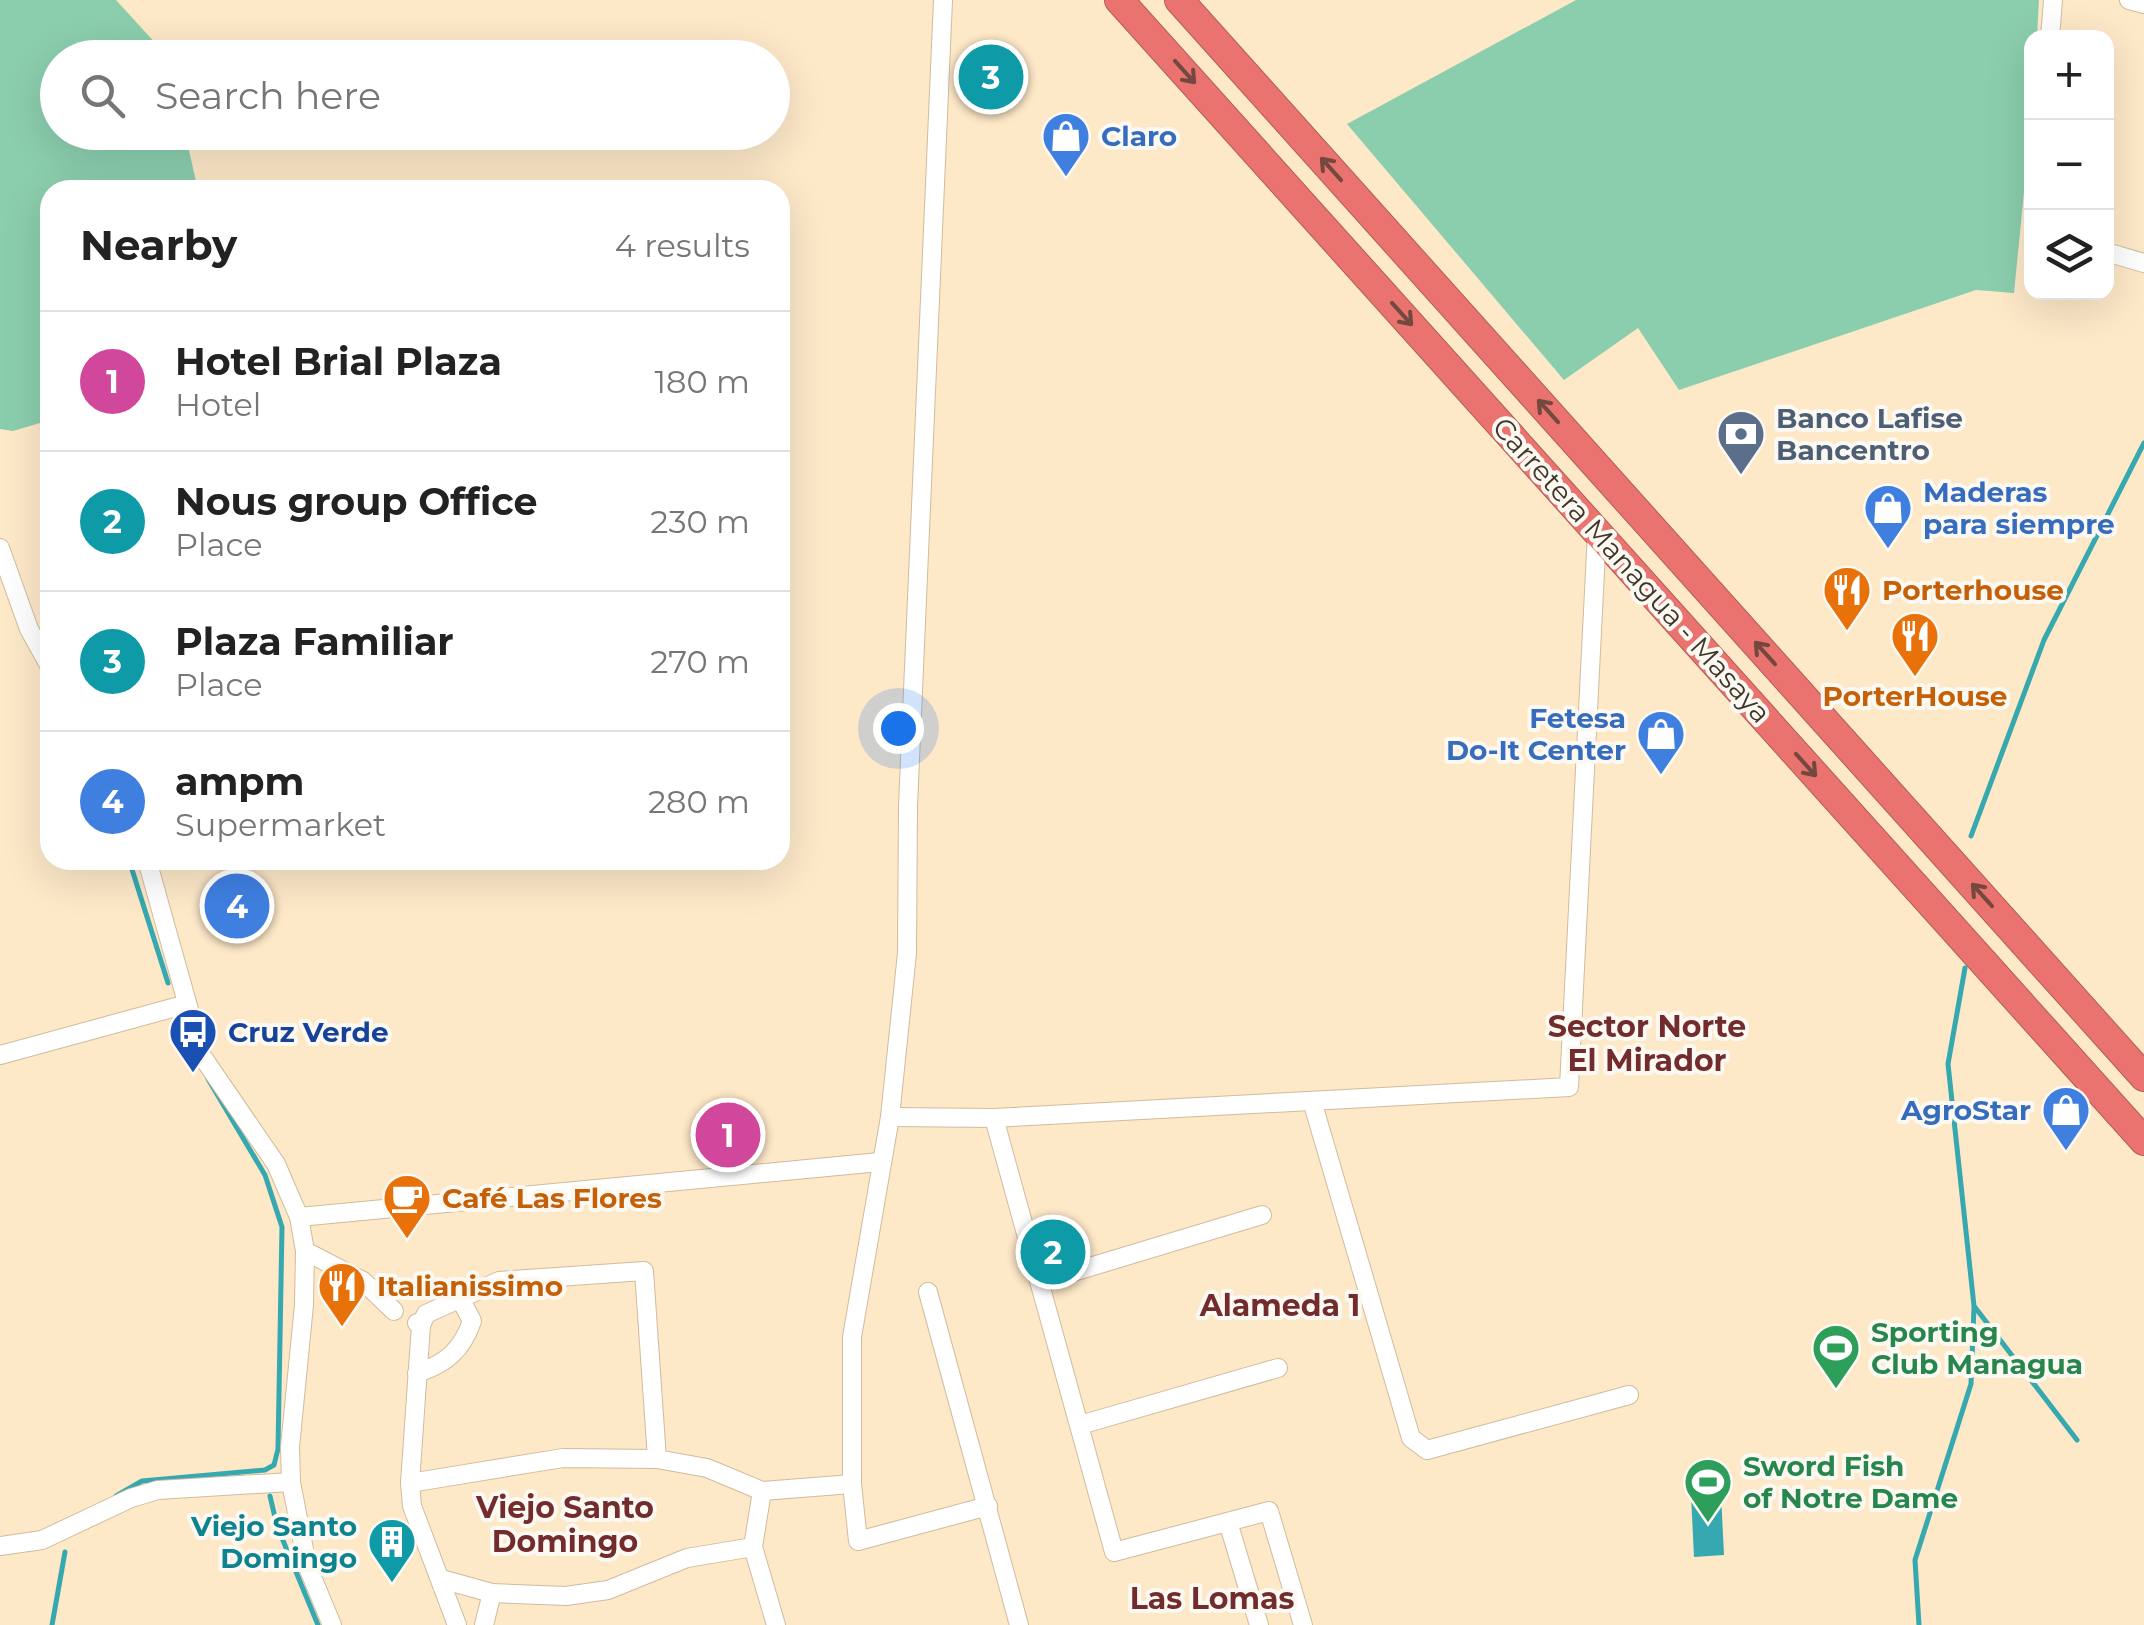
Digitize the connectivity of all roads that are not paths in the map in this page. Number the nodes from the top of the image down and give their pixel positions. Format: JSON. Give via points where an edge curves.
{"nodes":[{"id":1,"x":942,"y":0,"type":"edge"},
{"id":2,"x":1119,"y":0,"type":"edge"},
{"id":3,"x":1180,"y":0,"type":"edge"},
{"id":4,"x":2053,"y":0,"type":"edge"},
{"id":5,"x":2130,"y":0,"type":"edge"},
{"id":6,"x":2144,"y":4,"type":"edge"},
{"id":7,"x":2051,"y":30,"type":"edge"},
{"id":8,"x":2114,"y":254,"type":"edge"},
{"id":9,"x":2144,"y":262,"type":"edge"},
{"id":10,"x":1597,"y":532,"type":"junction"},
{"id":11,"x":0,"y":548,"type":"edge"},
{"id":12,"x":40,"y":649,"type":"edge"},
{"id":13,"x":150,"y":870,"type":"edge"},
{"id":14,"x":2013,"y":994,"type":"junction"},
{"id":15,"x":2076,"y":1001,"type":"junction"},
{"id":16,"x":188,"y":1004,"type":"junction"},
{"id":17,"x":2144,"y":1047,"type":"edge"},
{"id":18,"x":0,"y":1055,"type":"edge"},
{"id":19,"x":2144,"y":1076,"type":"edge"},
{"id":20,"x":1312,"y":1101,"type":"junction"},
{"id":21,"x":2144,"y":1110,"type":"edge"},
{"id":22,"x":890,"y":1117,"type":"junction"},
{"id":23,"x":994,"y":1118,"type":"junction"},
{"id":24,"x":2144,"y":1141,"type":"edge"},
{"id":25,"x":880,"y":1162,"type":"junction"},
{"id":26,"x":1262,"y":1214,"type":"dead end"},
{"id":27,"x":300,"y":1218,"type":"junction"},
{"id":28,"x":305,"y":1251,"type":"junction"},
{"id":29,"x":1040,"y":1282,"type":"junction"},
{"id":30,"x":928,"y":1292,"type":"dead end"},
{"id":31,"x":461,"y":1300,"type":"junction"},
{"id":32,"x":394,"y":1311,"type":"dead end"},
{"id":33,"x":1278,"y":1368,"type":"dead end"},
{"id":34,"x":417,"y":1373,"type":"junction"},
{"id":35,"x":1629,"y":1395,"type":"dead end"},
{"id":36,"x":1080,"y":1425,"type":"junction"},
{"id":37,"x":657,"y":1459,"type":"junction"},
{"id":38,"x":291,"y":1482,"type":"junction"},
{"id":39,"x":410,"y":1483,"type":"junction"},
{"id":40,"x":852,"y":1484,"type":"junction"},
{"id":41,"x":762,"y":1491,"type":"junction"},
{"id":42,"x":988,"y":1506,"type":"junction"},
{"id":43,"x":1228,"y":1522,"type":"junction"},
{"id":44,"x":0,"y":1546,"type":"edge"},
{"id":45,"x":753,"y":1546,"type":"junction"},
{"id":46,"x":440,"y":1579,"type":"junction"},
{"id":47,"x":492,"y":1593,"type":"junction"},
{"id":48,"x":332,"y":1625,"type":"edge"},
{"id":49,"x":457,"y":1625,"type":"edge"},
{"id":50,"x":484,"y":1625,"type":"edge"},
{"id":51,"x":776,"y":1625,"type":"edge"},
{"id":52,"x":1019,"y":1625,"type":"edge"},
{"id":53,"x":1259,"y":1625,"type":"edge"},
{"id":54,"x":1303,"y":1625,"type":"edge"}],
"edges":[{"from":1,"to":22,"type":"street","via":[[907,953]]},
{"from":2,"to":10,"type":"highway","name":"Carretera Managua - Masaya","one_way":true},
{"from":15,"to":3,"type":"highway","name":"Carretera Managua - Masaya","one_way":true},
{"from":4,"to":7,"type":"street"},
{"from":5,"to":6,"type":"street"},
{"from":8,"to":9,"type":"street"},
{"from":10,"to":14,"type":"highway","name":"Carretera Managua - Masaya","one_way":true},
{"from":10,"to":20,"type":"street","via":[[1569,1087]]},
{"from":11,"to":12,"type":"street"},
{"from":13,"to":16,"type":"street"},
{"from":14,"to":21,"type":"highway","via":[[2047,1012],[2129,1103]]},
{"from":14,"to":24,"type":"highway","name":"Carretera Managua - Masaya"},
{"from":15,"to":17,"type":"highway","via":[[2120,1024]]},
{"from":15,"to":19,"type":"highway","name":"Carretera Managua - Masaya"},
{"from":16,"to":18,"type":"street"},
{"from":16,"to":27,"type":"street","via":[[202,1056],[276,1164]]},
{"from":20,"to":23,"type":"street"},
{"from":20,"to":35,"type":"street","via":[[1411,1438],[1427,1450]]},
{"from":22,"to":23,"type":"street"},
{"from":22,"to":25,"type":"street"},
{"from":23,"to":29,"type":"street"},
{"from":25,"to":27,"type":"street"},
{"from":25,"to":40,"type":"street","via":[[852,1337]]},
{"from":26,"to":29,"type":"street"},
{"from":27,"to":28,"type":"street"},
{"from":28,"to":32,"type":"street","via":[[363,1281]]},
{"from":28,"to":38,"type":"street"},
{"from":29,"to":36,"type":"street"},
{"from":30,"to":42,"type":"street"},
{"from":31,"to":34,"type":"street","via":[[426,1314],[419,1324]]},
{"from":31,"to":34,"type":"street","via":[[472,1321],[466,1338],[450,1359]]},
{"from":31,"to":37,"type":"street","via":[[499,1281],[644,1271]]},
{"from":33,"to":36,"type":"street"},
{"from":34,"to":39,"type":"street"},
{"from":36,"to":43,"type":"street","via":[[1114,1552]]},
{"from":37,"to":39,"type":"street","via":[[563,1458]]},
{"from":37,"to":41,"type":"street","via":[[707,1468]]},
{"from":38,"to":44,"type":"street","via":[[158,1490],[42,1540]]},
{"from":38,"to":48,"type":"street","via":[[306,1565]]},
{"from":39,"to":46,"type":"street"},
{"from":40,"to":41,"type":"street"},
{"from":40,"to":42,"type":"street","via":[[858,1541]]},
{"from":41,"to":45,"type":"street"},
{"from":42,"to":52,"type":"street"},
{"from":43,"to":53,"type":"street"},
{"from":43,"to":54,"type":"street","via":[[1269,1512]]},
{"from":45,"to":47,"type":"street","via":[[687,1558],[608,1590]]},
{"from":45,"to":51,"type":"street"},
{"from":46,"to":47,"type":"street"},
{"from":46,"to":49,"type":"street"},
{"from":47,"to":50,"type":"street"}]}
